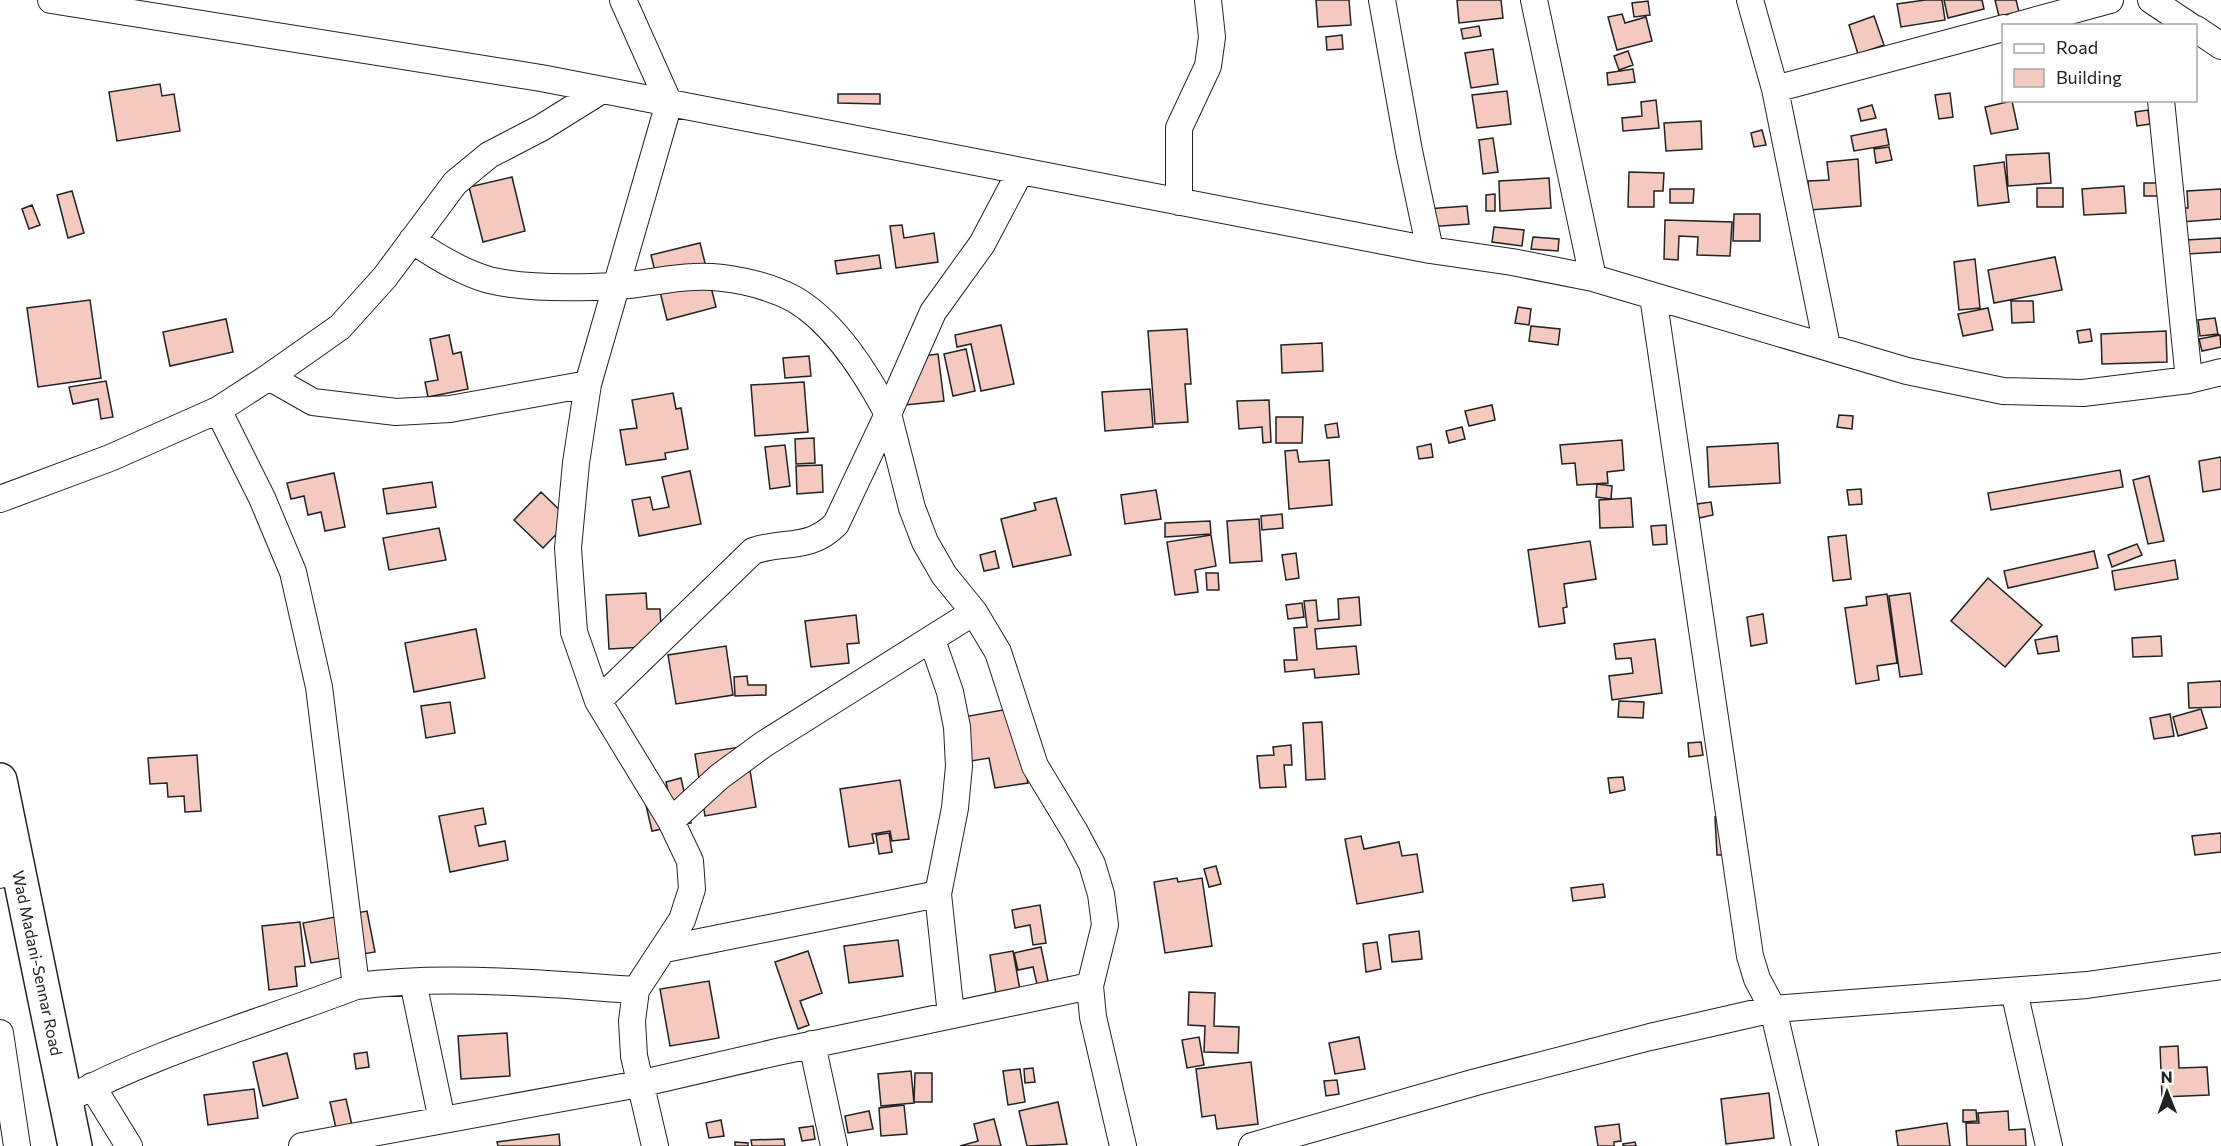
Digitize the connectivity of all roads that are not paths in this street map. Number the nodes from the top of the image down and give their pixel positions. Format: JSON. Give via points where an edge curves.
{"nodes":[{"id":1,"x":51,"y":0,"type":"edge"},
{"id":2,"x":623,"y":0,"type":"edge"},
{"id":3,"x":1208,"y":0,"type":"edge"},
{"id":4,"x":1382,"y":0,"type":"edge"},
{"id":5,"x":1534,"y":0,"type":"edge"},
{"id":6,"x":1750,"y":0,"type":"edge"},
{"id":7,"x":2110,"y":0,"type":"edge"},
{"id":8,"x":2151,"y":0,"type":"edge"},
{"id":9,"x":2021,"y":24,"type":"edge"},
{"id":10,"x":2154,"y":24,"type":"edge"},
{"id":11,"x":2187,"y":24,"type":"edge"},
{"id":12,"x":2002,"y":29,"type":"edge"},
{"id":13,"x":2197,"y":30,"type":"edge"},
{"id":14,"x":2221,"y":46,"type":"edge"},
{"id":15,"x":1775,"y":89,"type":"junction"},
{"id":16,"x":602,"y":90,"type":"junction"},
{"id":17,"x":2161,"y":102,"type":"edge"},
{"id":18,"x":669,"y":103,"type":"junction"},
{"id":19,"x":1020,"y":172,"type":"junction"},
{"id":20,"x":1179,"y":202,"type":"junction"},
{"id":21,"x":412,"y":240,"type":"junction"},
{"id":22,"x":1430,"y":250,"type":"junction"},
{"id":23,"x":1593,"y":278,"type":"junction"},
{"id":24,"x":616,"y":286,"type":"junction"},
{"id":25,"x":1653,"y":296,"type":"junction"},
{"id":26,"x":1827,"y":346,"type":"junction"},
{"id":27,"x":2221,"y":372,"type":"edge"},
{"id":28,"x":269,"y":377,"type":"junction"},
{"id":29,"x":2189,"y":380,"type":"junction"},
{"id":30,"x":588,"y":384,"type":"junction"},
{"id":31,"x":219,"y":410,"type":"junction"},
{"id":32,"x":888,"y":414,"type":"junction"},
{"id":33,"x":0,"y":499,"type":"edge"},
{"id":34,"x":974,"y":612,"type":"junction"},
{"id":35,"x":932,"y":640,"type":"junction"},
{"id":36,"x":598,"y":701,"type":"junction"},
{"id":37,"x":0,"y":780,"type":"edge"},
{"id":38,"x":7,"y":814,"type":"junction"},
{"id":39,"x":671,"y":821,"type":"junction"},
{"id":40,"x":0,"y":875,"type":"edge"},
{"id":41,"x":938,"y":894,"type":"junction"},
{"id":42,"x":665,"y":950,"type":"junction"},
{"id":43,"x":2221,"y":966,"type":"edge"},
{"id":44,"x":413,"y":982,"type":"junction"},
{"id":45,"x":356,"y":986,"type":"junction"},
{"id":46,"x":1090,"y":986,"type":"junction"},
{"id":47,"x":636,"y":990,"type":"junction"},
{"id":48,"x":2014,"y":991,"type":"junction"},
{"id":49,"x":1773,"y":1009,"type":"junction"},
{"id":50,"x":951,"y":1015,"type":"junction"},
{"id":51,"x":0,"y":1033,"type":"edge"},
{"id":52,"x":812,"y":1044,"type":"junction"},
{"id":53,"x":639,"y":1084,"type":"junction"},
{"id":54,"x":79,"y":1093,"type":"junction"},
{"id":55,"x":442,"y":1120,"type":"junction"},
{"id":56,"x":17,"y":1146,"type":"edge"},
{"id":57,"x":75,"y":1146,"type":"edge"},
{"id":58,"x":129,"y":1146,"type":"edge"},
{"id":59,"x":302,"y":1146,"type":"edge"},
{"id":60,"x":655,"y":1146,"type":"edge"},
{"id":61,"x":834,"y":1146,"type":"edge"},
{"id":62,"x":1123,"y":1146,"type":"edge"},
{"id":63,"x":1252,"y":1146,"type":"edge"},
{"id":64,"x":1805,"y":1146,"type":"edge"},
{"id":65,"x":2049,"y":1146,"type":"edge"}],
"edges":[{"from":1,"to":16,"type":"street"},
{"from":2,"to":18,"type":"street"},
{"from":3,"to":20,"type":"street","via":[[1212,37],[1208,66],[1179,128]]},
{"from":4,"to":22,"type":"street"},
{"from":5,"to":23,"type":"street"},
{"from":6,"to":15,"type":"street"},
{"from":7,"to":9,"type":"street"},
{"from":8,"to":10,"type":"street"},
{"from":8,"to":11,"type":"street"},
{"from":12,"to":15,"type":"street"},
{"from":13,"to":14,"type":"street"},
{"from":15,"to":26,"type":"street"},
{"from":16,"to":18,"type":"street"},
{"from":16,"to":21,"type":"street","via":[[542,128],[489,155],[455,183]]},
{"from":17,"to":29,"type":"street"},
{"from":18,"to":19,"type":"street"},
{"from":18,"to":24,"type":"street"},
{"from":19,"to":20,"type":"street"},
{"from":19,"to":32,"type":"street","via":[[982,244],[933,312]]},
{"from":20,"to":22,"type":"street"},
{"from":21,"to":24,"type":"street","via":[[438,258],[489,280],[531,285]]},
{"from":21,"to":28,"type":"street","via":[[340,327]]},
{"from":22,"to":23,"type":"street"},
{"from":23,"to":25,"type":"street"},
{"from":24,"to":30,"type":"street"},
{"from":24,"to":32,"type":"street","via":[[694,276],[758,285],[794,300],[832,333],[853,358]]},
{"from":25,"to":26,"type":"street"},
{"from":25,"to":49,"type":"street","via":[[1744,920],[1757,979]]},
{"from":26,"to":29,"type":"street","via":[[1907,371],[2003,391],[2084,393]]},
{"from":27,"to":29,"type":"street"},
{"from":28,"to":30,"type":"street","via":[[314,402],[396,412],[450,409]]},
{"from":28,"to":31,"type":"street"},
{"from":30,"to":36,"type":"street","via":[[568,548],[574,632]]},
{"from":31,"to":33,"type":"street","via":[[110,458]]},
{"from":31,"to":45,"type":"street","via":[[293,572],[319,687]]},
{"from":32,"to":34,"type":"street","via":[[912,508],[925,542],[944,575]]},
{"from":32,"to":36,"type":"street","via":[[836,524],[825,536],[810,542],[753,550]]},
{"from":34,"to":35,"type":"street"},
{"from":34,"to":46,"type":"street","via":[[998,652],[1035,766],[1092,864],[1105,925]]},
{"from":35,"to":39,"type":"street","via":[[764,744],[719,777]]},
{"from":35,"to":41,"type":"street","via":[[950,692],[959,766]]},
{"from":36,"to":39,"type":"street"},
{"from":37,"to":38,"type":"highway","name":"Wad Madani-Sennar Road"},
{"from":38,"to":40,"type":"street"},
{"from":38,"to":54,"type":"highway","name":"Wad Madani-Sennar Road"},
{"from":39,"to":42,"type":"street","via":[[690,861],[692,889],[682,920]]},
{"from":41,"to":42,"type":"street"},
{"from":41,"to":50,"type":"street"},
{"from":42,"to":47,"type":"street"},
{"from":43,"to":48,"type":"street","via":[[2155,977]]},
{"from":44,"to":45,"type":"street"},
{"from":44,"to":47,"type":"street","via":[[514,982]]},
{"from":44,"to":55,"type":"street"},
{"from":45,"to":54,"type":"street","via":[[165,1056]]},
{"from":46,"to":50,"type":"street"},
{"from":46,"to":62,"type":"street","via":[[1093,1017]]},
{"from":47,"to":53,"type":"street","via":[[632,1021]]},
{"from":48,"to":49,"type":"street"},
{"from":48,"to":65,"type":"street"},
{"from":49,"to":63,"type":"street","via":[[1476,1082]]},
{"from":49,"to":64,"type":"street"},
{"from":50,"to":52,"type":"street"},
{"from":51,"to":56,"type":"street"},
{"from":52,"to":53,"type":"street"},
{"from":52,"to":61,"type":"street"},
{"from":53,"to":55,"type":"street"},
{"from":53,"to":60,"type":"street"},
{"from":54,"to":57,"type":"highway","name":"Wad Madani-Sennar Road"},
{"from":54,"to":58,"type":"street"},
{"from":55,"to":59,"type":"street"}]}
